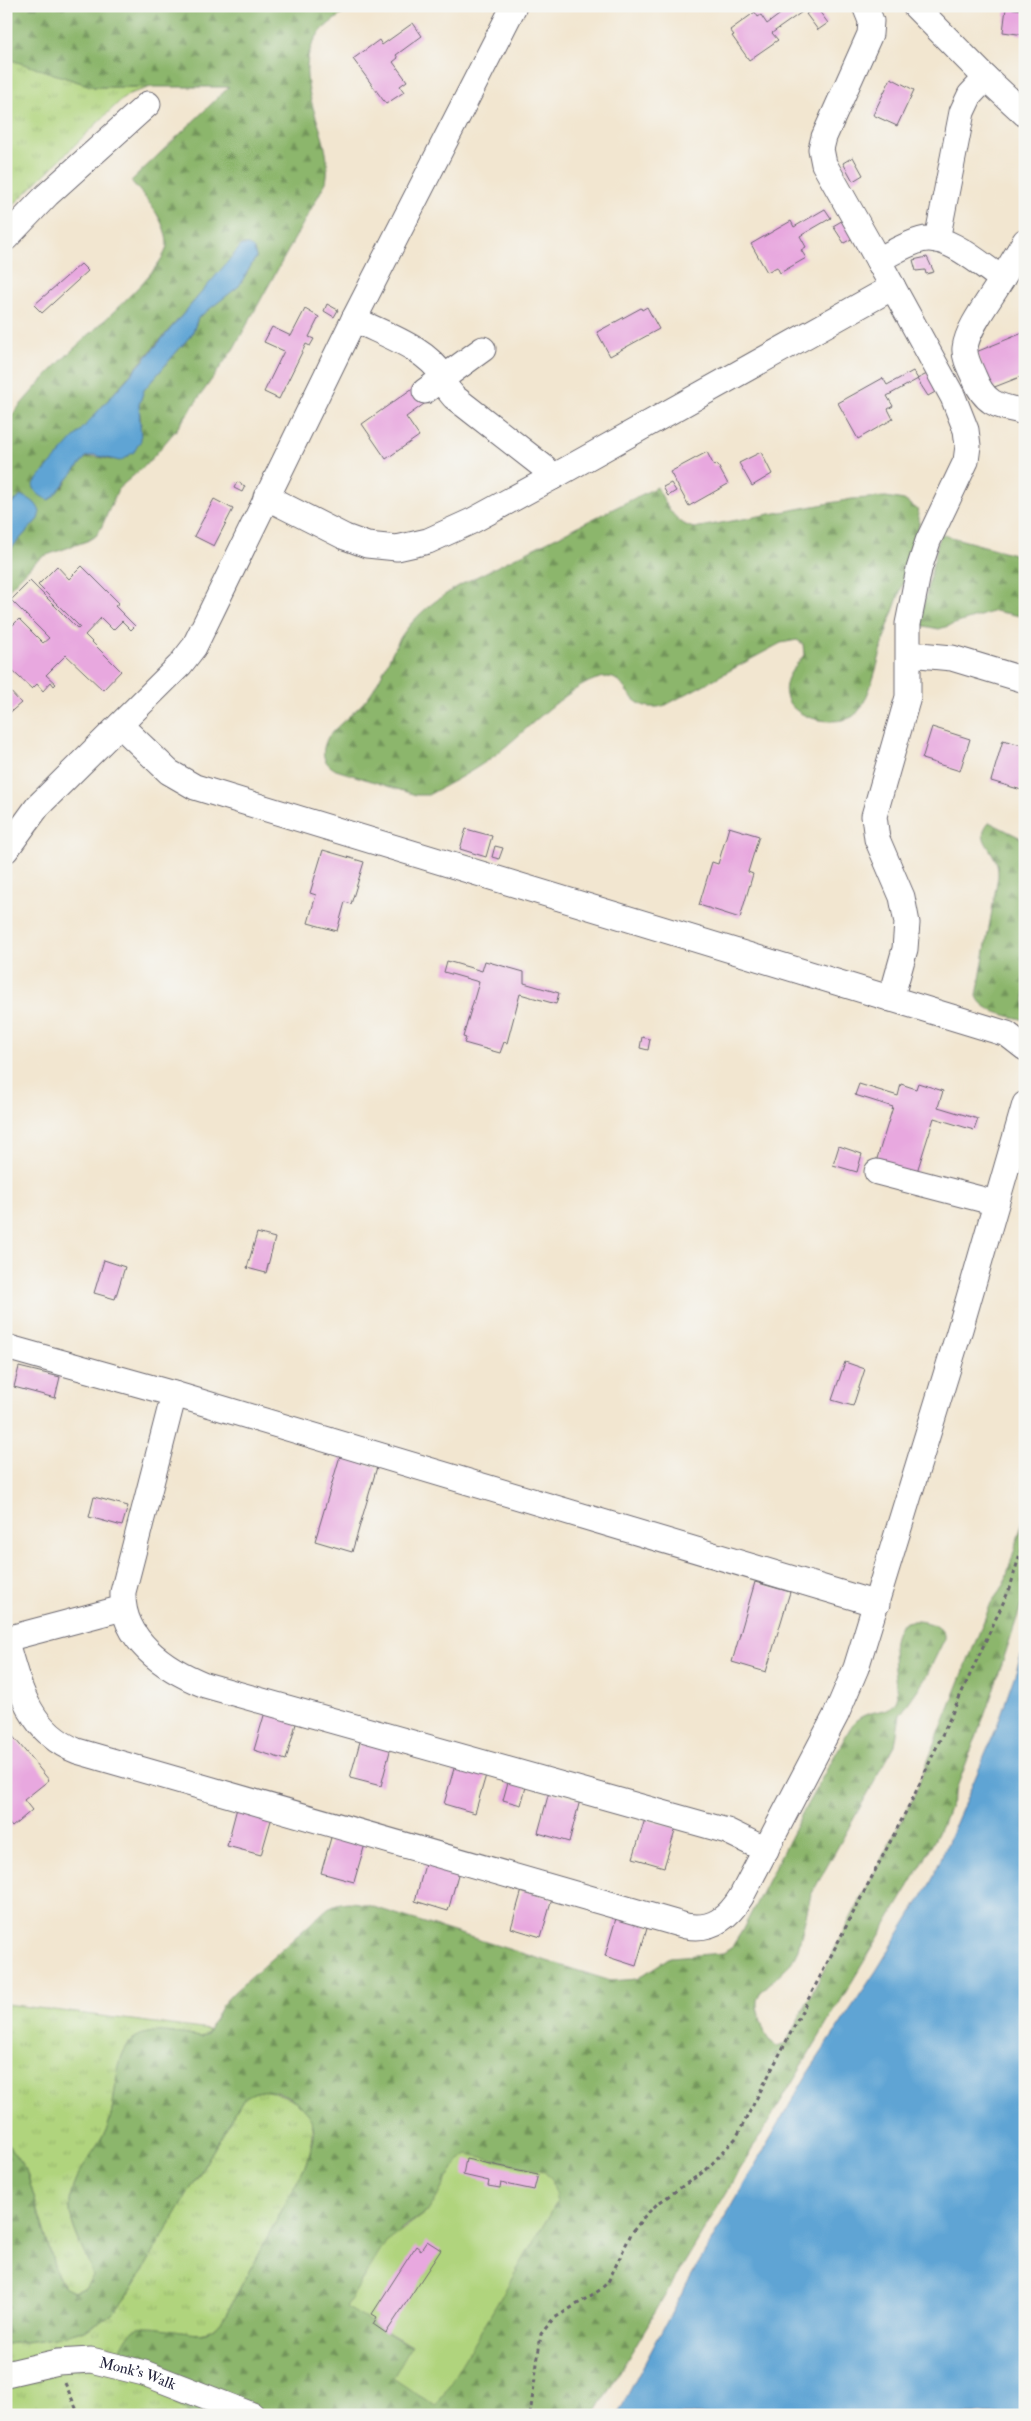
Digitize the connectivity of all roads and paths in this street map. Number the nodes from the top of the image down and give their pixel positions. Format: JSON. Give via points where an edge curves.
{"nodes":[{"id":1,"x":514,"y":6,"type":"edge"},
{"id":2,"x":865,"y":6,"type":"edge"},
{"id":3,"x":915,"y":6,"type":"edge"},
{"id":4,"x":986,"y":78,"type":"junction"},
{"id":5,"x":148,"y":104,"type":"dead end"},
{"id":6,"x":1025,"y":114,"type":"edge"},
{"id":7,"x":6,"y":238,"type":"edge"},
{"id":8,"x":938,"y":240,"type":"junction"},
{"id":9,"x":1025,"y":241,"type":"edge"},
{"id":10,"x":878,"y":260,"type":"junction"},
{"id":11,"x":1002,"y":279,"type":"junction"},
{"id":12,"x":893,"y":287,"type":"junction"},
{"id":13,"x":354,"y":320,"type":"junction"},
{"id":14,"x":483,"y":349,"type":"dead end"},
{"id":15,"x":436,"y":383,"type":"junction"},
{"id":16,"x":1025,"y":412,"type":"edge"},
{"id":17,"x":553,"y":477,"type":"junction"},
{"id":18,"x":266,"y":497,"type":"junction"},
{"id":19,"x":909,"y":654,"type":"junction"},
{"id":20,"x":1025,"y":680,"type":"edge"},
{"id":21,"x":120,"y":725,"type":"junction"},
{"id":22,"x":6,"y":850,"type":"edge"},
{"id":23,"x":891,"y":999,"type":"junction"},
{"id":24,"x":1025,"y":1048,"type":"edge"},
{"id":25,"x":1025,"y":1104,"type":"edge"},
{"id":26,"x":877,"y":1172,"type":"dead end"},
{"id":27,"x":996,"y":1203,"type":"junction"},
{"id":28,"x":6,"y":1346,"type":"edge"},
{"id":29,"x":174,"y":1394,"type":"junction"},
{"id":30,"x":1025,"y":1536,"type":"edge"},
{"id":31,"x":877,"y":1604,"type":"junction"},
{"id":32,"x":123,"y":1608,"type":"junction"},
{"id":33,"x":6,"y":1641,"type":"edge"},
{"id":34,"x":766,"y":1850,"type":"junction"},
{"id":35,"x":10,"y":2375,"type":"edge"},
{"id":36,"x":61,"y":2375,"type":"dead end"},
{"id":37,"x":79,"y":2415,"type":"edge"},
{"id":38,"x":252,"y":2415,"type":"edge"},
{"id":39,"x":530,"y":2415,"type":"edge"}],
"edges":[{"from":1,"to":13,"type":"street"},
{"from":2,"to":10,"type":"street","via":[[871,22],[868,38],[824,137],[821,153],[828,172]]},
{"from":3,"to":4,"type":"street"},
{"from":4,"to":6,"type":"street"},
{"from":4,"to":8,"type":"street","via":[[970,95],[962,112]]},
{"from":5,"to":7,"type":"street","via":[[42,200]]},
{"from":8,"to":10,"type":"street","via":[[919,240]]},
{"from":8,"to":11,"type":"street"},
{"from":9,"to":11,"type":"street"},
{"from":10,"to":12,"type":"street"},
{"from":11,"to":16,"type":"street","via":[[969,334],[965,352],[977,385],[987,400]]},
{"from":12,"to":17,"type":"street"},
{"from":12,"to":19,"type":"street","via":[[953,398],[966,430],[968,446],[966,461],[922,559],[910,609]]},
{"from":13,"to":15,"type":"street","via":[[423,354],[433,363]]},
{"from":13,"to":18,"type":"street"},
{"from":14,"to":15,"type":"street"},
{"from":15,"to":17,"type":"street"},
{"from":17,"to":18,"type":"street","via":[[446,534],[397,548],[374,547],[352,540]]},
{"from":18,"to":21,"type":"street","via":[[194,647]]},
{"from":19,"to":20,"type":"street","via":[[952,658]]},
{"from":19,"to":23,"type":"street","via":[[908,697],[874,816],[877,839],[902,897],[907,923],[905,949]]},
{"from":21,"to":22,"type":"street","via":[[38,806]]},
{"from":21,"to":23,"type":"street","via":[[169,772],[195,787]]},
{"from":23,"to":24,"type":"street","via":[[1007,1034]]},
{"from":25,"to":27,"type":"street"},
{"from":26,"to":27,"type":"street"},
{"from":27,"to":31,"type":"street"},
{"from":28,"to":29,"type":"street"},
{"from":29,"to":31,"type":"street"},
{"from":29,"to":32,"type":"street","via":[[125,1579]]},
{"from":30,"to":39,"type":"path","via":[[1010,1588],[912,1798],[736,2138],[706,2170],[657,2204],[643,2218],[631,2234],[608,2282],[553,2319],[541,2334]]},
{"from":31,"to":34,"type":"street","via":[[847,1691]]},
{"from":32,"to":33,"type":"street"},
{"from":32,"to":34,"type":"street","via":[[144,1647],[175,1671],[205,1685],[728,1831]]},
{"from":33,"to":34,"type":"street","via":[[21,1693],[31,1714],[70,1748],[686,1926],[710,1927],[723,1919],[738,1901]]},
{"from":35,"to":38,"type":"street","name":"Monk's Walk","via":[[58,2362],[99,2361],[144,2373]]},
{"from":36,"to":37,"type":"path"}]}
